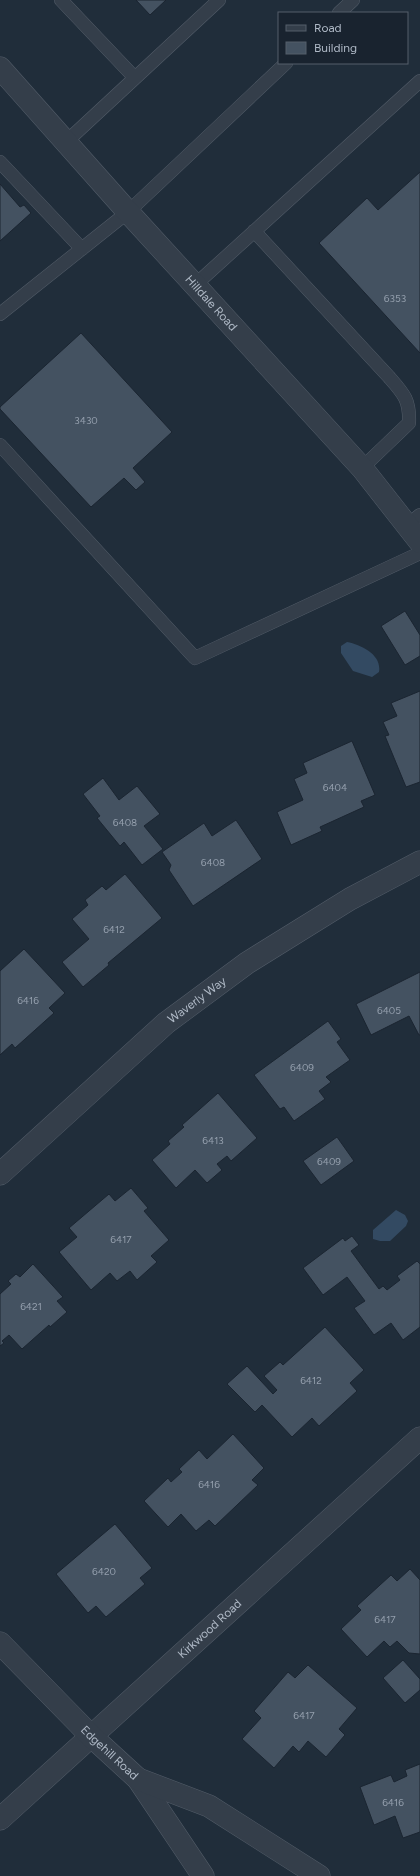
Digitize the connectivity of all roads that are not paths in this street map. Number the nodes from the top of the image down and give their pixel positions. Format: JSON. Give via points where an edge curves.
{"nodes":[{"id":1,"x":61,"y":0,"type":"edge"},
{"id":2,"x":219,"y":0,"type":"edge"},
{"id":3,"x":352,"y":0,"type":"edge"},
{"id":4,"x":340,"y":12,"type":"edge"},
{"id":5,"x":285,"y":64,"type":"edge"},
{"id":6,"x":0,"y":68,"type":"edge"},
{"id":7,"x":135,"y":78,"type":"junction"},
{"id":8,"x":420,"y":81,"type":"edge"},
{"id":9,"x":66,"y":142,"type":"junction"},
{"id":10,"x":0,"y":162,"type":"edge"},
{"id":11,"x":128,"y":212,"type":"junction"},
{"id":12,"x":254,"y":231,"type":"junction"},
{"id":13,"x":82,"y":249,"type":"junction"},
{"id":14,"x":195,"y":285,"type":"junction"},
{"id":15,"x":0,"y":314,"type":"edge"},
{"id":16,"x":0,"y":445,"type":"edge"},
{"id":17,"x":362,"y":468,"type":"junction"},
{"id":18,"x":416,"y":527,"type":"edge"},
{"id":19,"x":420,"y":553,"type":"edge"},
{"id":20,"x":420,"y":862,"type":"edge"},
{"id":21,"x":0,"y":1174,"type":"edge"},
{"id":22,"x":420,"y":1438,"type":"edge"},
{"id":23,"x":0,"y":1643,"type":"edge"},
{"id":24,"x":92,"y":1736,"type":"junction"},
{"id":25,"x":138,"y":1779,"type":"junction"},
{"id":26,"x":0,"y":1820,"type":"edge"},
{"id":27,"x":203,"y":1876,"type":"edge"},
{"id":28,"x":319,"y":1876,"type":"edge"}],
"edges":[{"from":1,"to":7,"type":"lane"},
{"from":2,"to":7,"type":"lane"},
{"from":3,"to":4,"type":"lane"},
{"from":5,"to":11,"type":"lane"},
{"from":6,"to":9,"type":"street","name":"Hilldale Road"},
{"from":7,"to":9,"type":"lane"},
{"from":8,"to":12,"type":"lane"},
{"from":9,"to":11,"type":"street","name":"Hilldale Road"},
{"from":10,"to":13,"type":"lane"},
{"from":11,"to":13,"type":"lane"},
{"from":11,"to":14,"type":"street","name":"Hilldale Road"},
{"from":12,"to":14,"type":"lane"},
{"from":12,"to":17,"type":"lane","via":[[406,397],[410,409],[409,423]]},
{"from":13,"to":15,"type":"lane"},
{"from":14,"to":17,"type":"street","name":"Hilldale Road"},
{"from":16,"to":19,"type":"lane","via":[[195,658]]},
{"from":17,"to":18,"type":"street","name":"Hilldale Road"},
{"from":20,"to":21,"type":"street","name":"Waverly Way","via":[[350,899],[247,963],[166,1023]]},
{"from":22,"to":24,"type":"street","name":"Kirkwood Road"},
{"from":23,"to":24,"type":"street","name":"Edgehill Road"},
{"from":24,"to":25,"type":"street","name":"Edgehill Road"},
{"from":24,"to":26,"type":"street","name":"Kirkwood Road"},
{"from":25,"to":27,"type":"street","name":"Edgehill Road"},
{"from":25,"to":28,"type":"street","via":[[209,1806]]}]}
